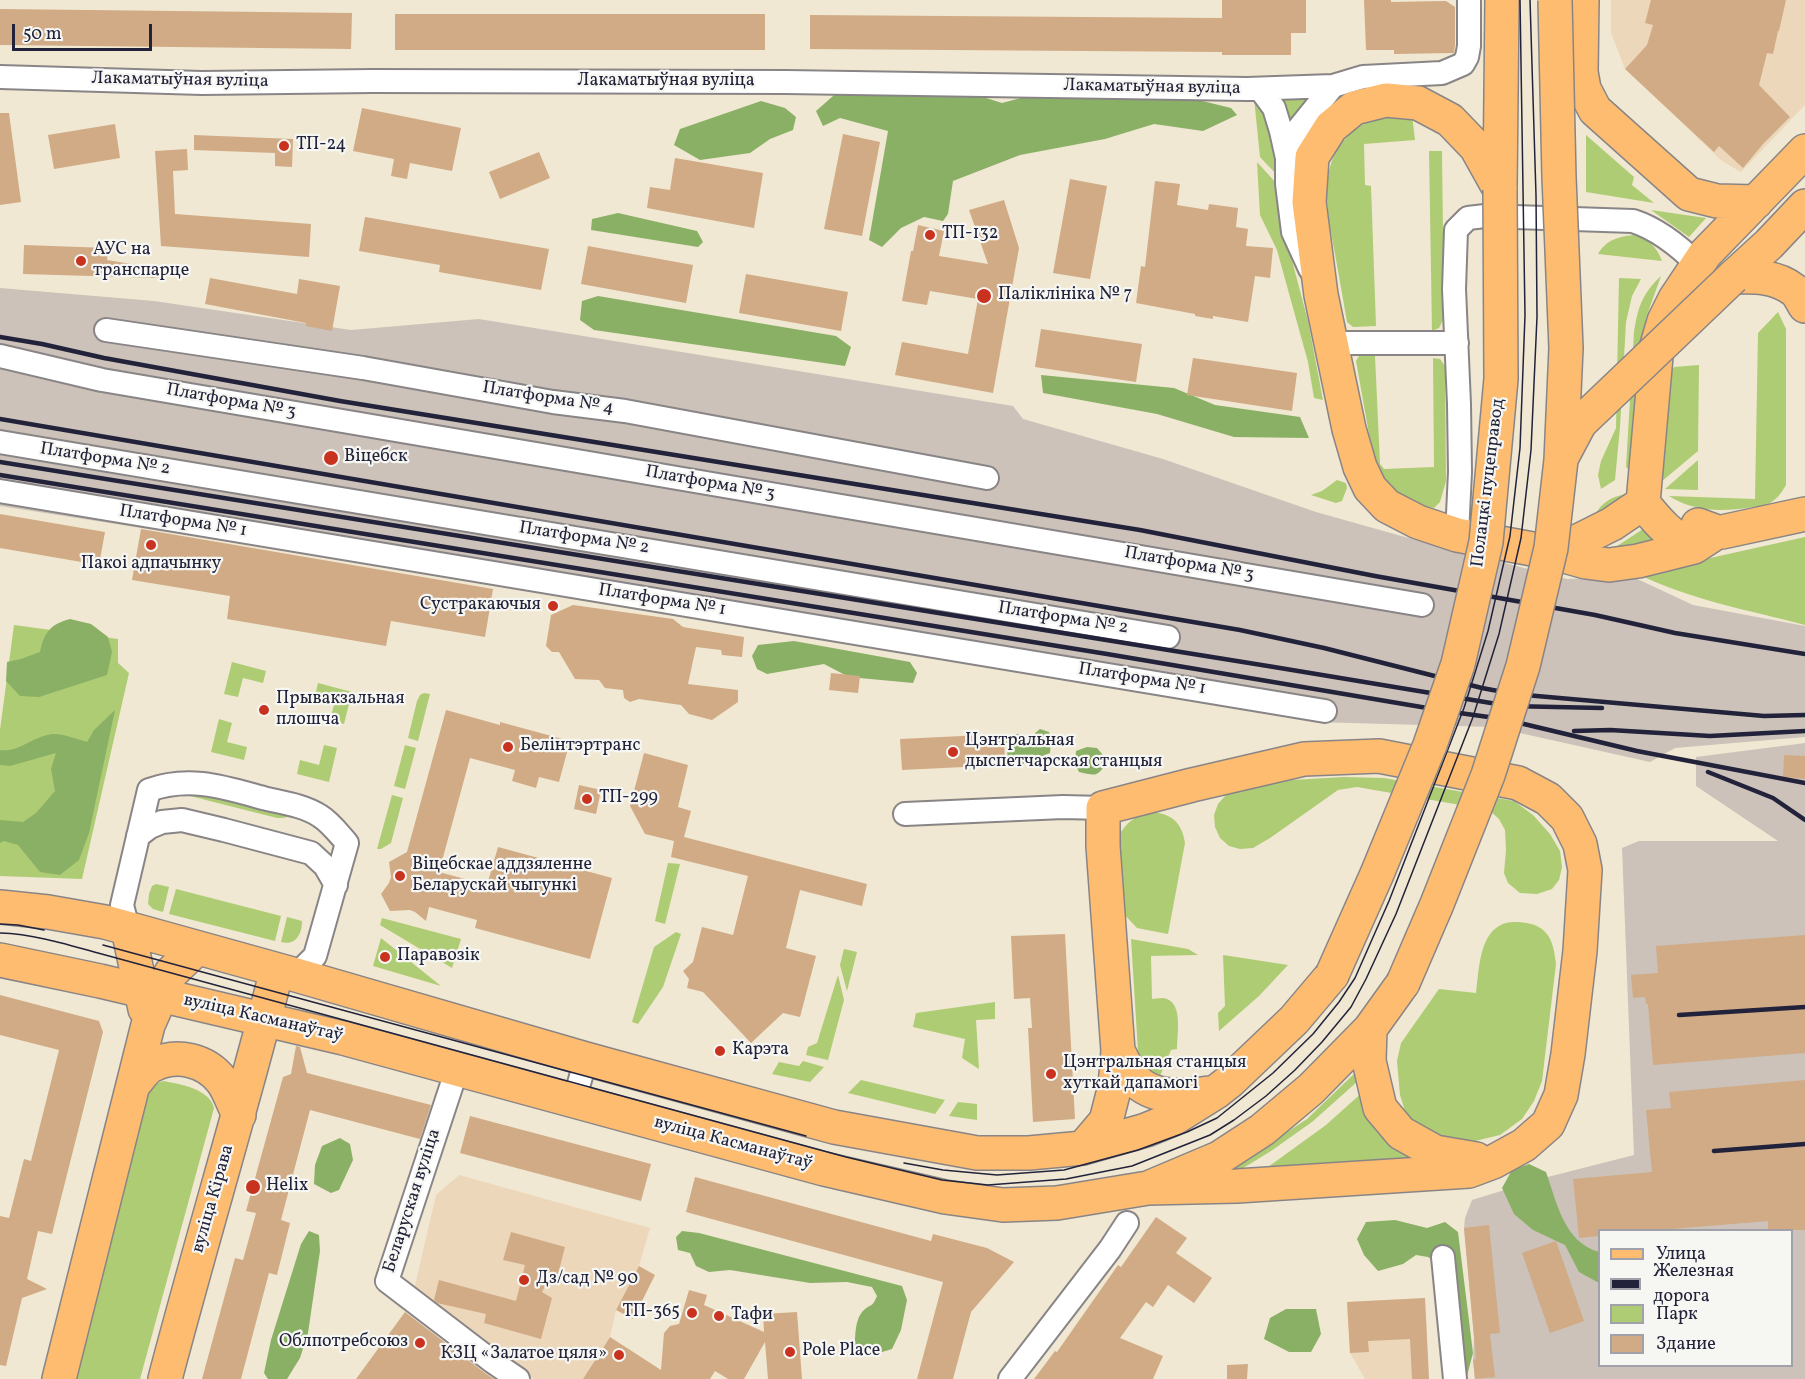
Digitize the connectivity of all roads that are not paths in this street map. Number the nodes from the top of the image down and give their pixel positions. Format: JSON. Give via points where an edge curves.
{"nodes":[{"id":1,"x":1469,"y":0,"type":"edge"},
{"id":2,"x":1502,"y":0,"type":"edge"},
{"id":3,"x":1555,"y":0,"type":"edge"},
{"id":4,"x":1582,"y":0,"type":"edge"},
{"id":5,"x":0,"y":77,"type":"edge"},
{"id":6,"x":1333,"y":86,"type":"junction"},
{"id":7,"x":1260,"y":89,"type":"junction"},
{"id":8,"x":1805,"y":151,"type":"edge"},
{"id":9,"x":1287,"y":158,"type":"junction"},
{"id":10,"x":1500,"y":190,"type":"junction"},
{"id":11,"x":1756,"y":202,"type":"junction"},
{"id":12,"x":1805,"y":206,"type":"edge"},
{"id":13,"x":1698,"y":265,"type":"junction"},
{"id":14,"x":1733,"y":277,"type":"junction"},
{"id":15,"x":1322,"y":295,"type":"junction"},
{"id":16,"x":1805,"y":306,"type":"edge"},
{"id":17,"x":106,"y":330,"type":"dead end"},
{"id":18,"x":1332,"y":343,"type":"junction"},
{"id":19,"x":1457,"y":343,"type":"junction"},
{"id":20,"x":0,"y":356,"type":"edge"},
{"id":21,"x":0,"y":442,"type":"edge"},
{"id":22,"x":1561,"y":460,"type":"junction"},
{"id":23,"x":987,"y":478,"type":"dead end"},
{"id":24,"x":0,"y":491,"type":"edge"},
{"id":25,"x":1643,"y":503,"type":"junction"},
{"id":26,"x":1805,"y":514,"type":"edge"},
{"id":27,"x":1457,"y":535,"type":"junction"},
{"id":28,"x":1705,"y":540,"type":"junction"},
{"id":29,"x":1554,"y":553,"type":"junction"},
{"id":30,"x":1422,"y":605,"type":"dead end"},
{"id":31,"x":1168,"y":637,"type":"dead end"},
{"id":32,"x":1325,"y":711,"type":"dead end"},
{"id":33,"x":1103,"y":808,"type":"junction"},
{"id":34,"x":905,"y":814,"type":"dead end"},
{"id":35,"x":138,"y":836,"type":"junction"},
{"id":36,"x":336,"y":885,"type":"junction"},
{"id":37,"x":0,"y":907,"type":"edge"},
{"id":38,"x":118,"y":919,"type":"junction"},
{"id":39,"x":197,"y":948,"type":"junction"},
{"id":40,"x":0,"y":960,"type":"edge"},
{"id":41,"x":286,"y":972,"type":"junction"},
{"id":42,"x":151,"y":993,"type":"junction"},
{"id":43,"x":264,"y":1019,"type":"junction"},
{"id":44,"x":1370,"y":1029,"type":"junction"},
{"id":45,"x":1118,"y":1051,"type":"junction"},
{"id":46,"x":586,"y":1059,"type":"junction"},
{"id":47,"x":457,"y":1069,"type":"junction"},
{"id":48,"x":133,"y":1085,"type":"junction"},
{"id":49,"x":1223,"y":1087,"type":"junction"},
{"id":50,"x":574,"y":1101,"type":"junction"},
{"id":51,"x":238,"y":1115,"type":"junction"},
{"id":52,"x":1083,"y":1148,"type":"junction"},
{"id":53,"x":1493,"y":1162,"type":"junction"},
{"id":54,"x":1195,"y":1178,"type":"junction"},
{"id":55,"x":1132,"y":1201,"type":"junction"},
{"id":56,"x":1443,"y":1257,"type":"dead end"},
{"id":57,"x":59,"y":1379,"type":"edge"},
{"id":58,"x":165,"y":1379,"type":"edge"},
{"id":59,"x":518,"y":1379,"type":"edge"},
{"id":60,"x":1010,"y":1379,"type":"edge"},
{"id":61,"x":1455,"y":1379,"type":"edge"}],
"edges":[{"from":1,"to":6,"type":"street","name":"Лакаматыўная вуліца","via":[[1469,46],[1463,64],[1442,73],[1363,77]]},
{"from":2,"to":10,"type":"main road","name":"Полацкі пуцеправод"},
{"from":3,"to":22,"type":"main road","bridge":true,"via":[[1566,348]]},
{"from":4,"to":11,"type":"main road","via":[[1581,72],[1594,110],[1689,194],[1717,201]]},
{"from":5,"to":7,"type":"street","name":"Лакаматыўная вуліца","via":[[202,83],[786,82]]},
{"from":6,"to":7,"type":"street","name":"Лакаматыўная вуліца"},
{"from":6,"to":9,"type":"street","via":[[1299,128]]},
{"from":7,"to":9,"type":"street","via":[[1274,108]]},
{"from":8,"to":11,"type":"main road"},
{"from":9,"to":15,"type":"street","via":[[1293,232]]},
{"from":10,"to":15,"type":"main road","via":[[1476,147],[1450,120],[1419,103],[1386,100],[1354,108],[1331,127],[1312,157],[1309,202]]},
{"from":10,"to":49,"type":"main road","name":"Полацкі пуцеправод","bridge":true,"via":[[1500,379],[1486,542],[1458,664],[1430,745],[1332,975],[1294,1020]]},
{"from":11,"to":13,"type":"main road"},
{"from":12,"to":14,"type":"main road"},
{"from":13,"to":19,"type":"street","via":[[1660,234],[1633,221],[1468,218],[1456,230]]},
{"from":13,"to":25,"type":"main road","via":[[1671,307],[1657,345]]},
{"from":14,"to":16,"type":"main road","via":[[1758,276],[1777,281],[1795,290]]},
{"from":14,"to":22,"type":"main road","bridge":true,"via":[[1580,423]]},
{"from":15,"to":18,"type":"main road"},
{"from":17,"to":23,"type":"street","name":"Платформа № 4","via":[[625,411]]},
{"from":18,"to":19,"type":"street"},
{"from":18,"to":27,"type":"main road","via":[[1348,429],[1370,488],[1387,506]]},
{"from":19,"to":27,"type":"street"},
{"from":20,"to":30,"type":"street","name":"Платформа № 3","via":[[113,382]]},
{"from":21,"to":31,"type":"street","name":"Платформа № 2"},
{"from":22,"to":44,"type":"main road","bridge":true,"via":[[1551,548],[1523,666],[1488,775],[1403,983]]},
{"from":24,"to":32,"type":"street","name":"Платформа № 1"},
{"from":25,"to":28,"type":"main road","via":[[1678,540]]},
{"from":25,"to":29,"type":"main road","via":[[1612,524]]},
{"from":26,"to":28,"type":"main road"},
{"from":27,"to":29,"type":"main road"},
{"from":28,"to":29,"type":"main road","via":[[1610,566]]},
{"from":33,"to":34,"type":"street"},
{"from":33,"to":45,"type":"main road"},
{"from":33,"to":53,"type":"main road","name":"вуліца Касманаўтаў","via":[[1304,759],[1379,756],[1518,783],[1548,799],[1567,818],[1580,844],[1585,870],[1568,1054],[1561,1095],[1548,1124],[1524,1145]]},
{"from":35,"to":36,"type":"street","via":[[162,822],[182,820],[235,832],[310,853],[325,866]]},
{"from":35,"to":36,"type":"street","via":[[149,790],[183,783],[210,784],[299,807],[322,817],[346,843]]},
{"from":35,"to":38,"type":"street"},
{"from":36,"to":41,"type":"street","via":[[315,957]]},
{"from":37,"to":38,"type":"main road"},
{"from":38,"to":39,"type":"main road"},
{"from":38,"to":42,"type":"main road"},
{"from":39,"to":41,"type":"main road"},
{"from":39,"to":42,"type":"main road"},
{"from":40,"to":42,"type":"main road","name":"вуліца Касманаўтаў"},
{"from":41,"to":43,"type":"main road","name":"вуліца Кірава"},
{"from":41,"to":46,"type":"main road"},
{"from":42,"to":43,"type":"main road","name":"вуліца Касманаўтаў"},
{"from":42,"to":48,"type":"main road","via":[[148,1025]]},
{"from":43,"to":47,"type":"main road","name":"вуліца Касманаўтаў"},
{"from":43,"to":51,"type":"main road","name":"вуліца Кірава"},
{"from":44,"to":53,"type":"main road","via":[[1369,1061],[1380,1108],[1401,1133],[1435,1152]]},
{"from":44,"to":54,"type":"main road","via":[[1311,1089]]},
{"from":45,"to":49,"type":"main road","via":[[1134,1080],[1150,1090],[1173,1096]]},
{"from":45,"to":52,"type":"main road","via":[[1106,1121]]},
{"from":46,"to":50,"type":"street"},
{"from":46,"to":52,"type":"main road","via":[[834,1127],[977,1153]]},
{"from":47,"to":50,"type":"main road","name":"вуліца Касманаўтаў"},
{"from":47,"to":59,"type":"street","name":"Беларуская вуліца","via":[[387,1281]]},
{"from":48,"to":51,"type":"main road","via":[[151,1065],[167,1060],[193,1061],[210,1069],[223,1082]]},
{"from":48,"to":57,"type":"main road"},
{"from":49,"to":52,"type":"main road","via":[[1173,1119]]},
{"from":50,"to":55,"type":"main road","name":"вуліца Касманаўтаў","via":[[824,1169],[945,1197],[1003,1205]]},
{"from":51,"to":58,"type":"main road","name":"вуліца Кірава"},
{"from":53,"to":54,"type":"main road","name":"вуліца Касманаўтаў","via":[[1469,1171]]},
{"from":54,"to":55,"type":"main road","name":"вуліца Касманаўтаў"},
{"from":55,"to":60,"type":"street","via":[[1110,1249]]},
{"from":56,"to":61,"type":"street"}]}
